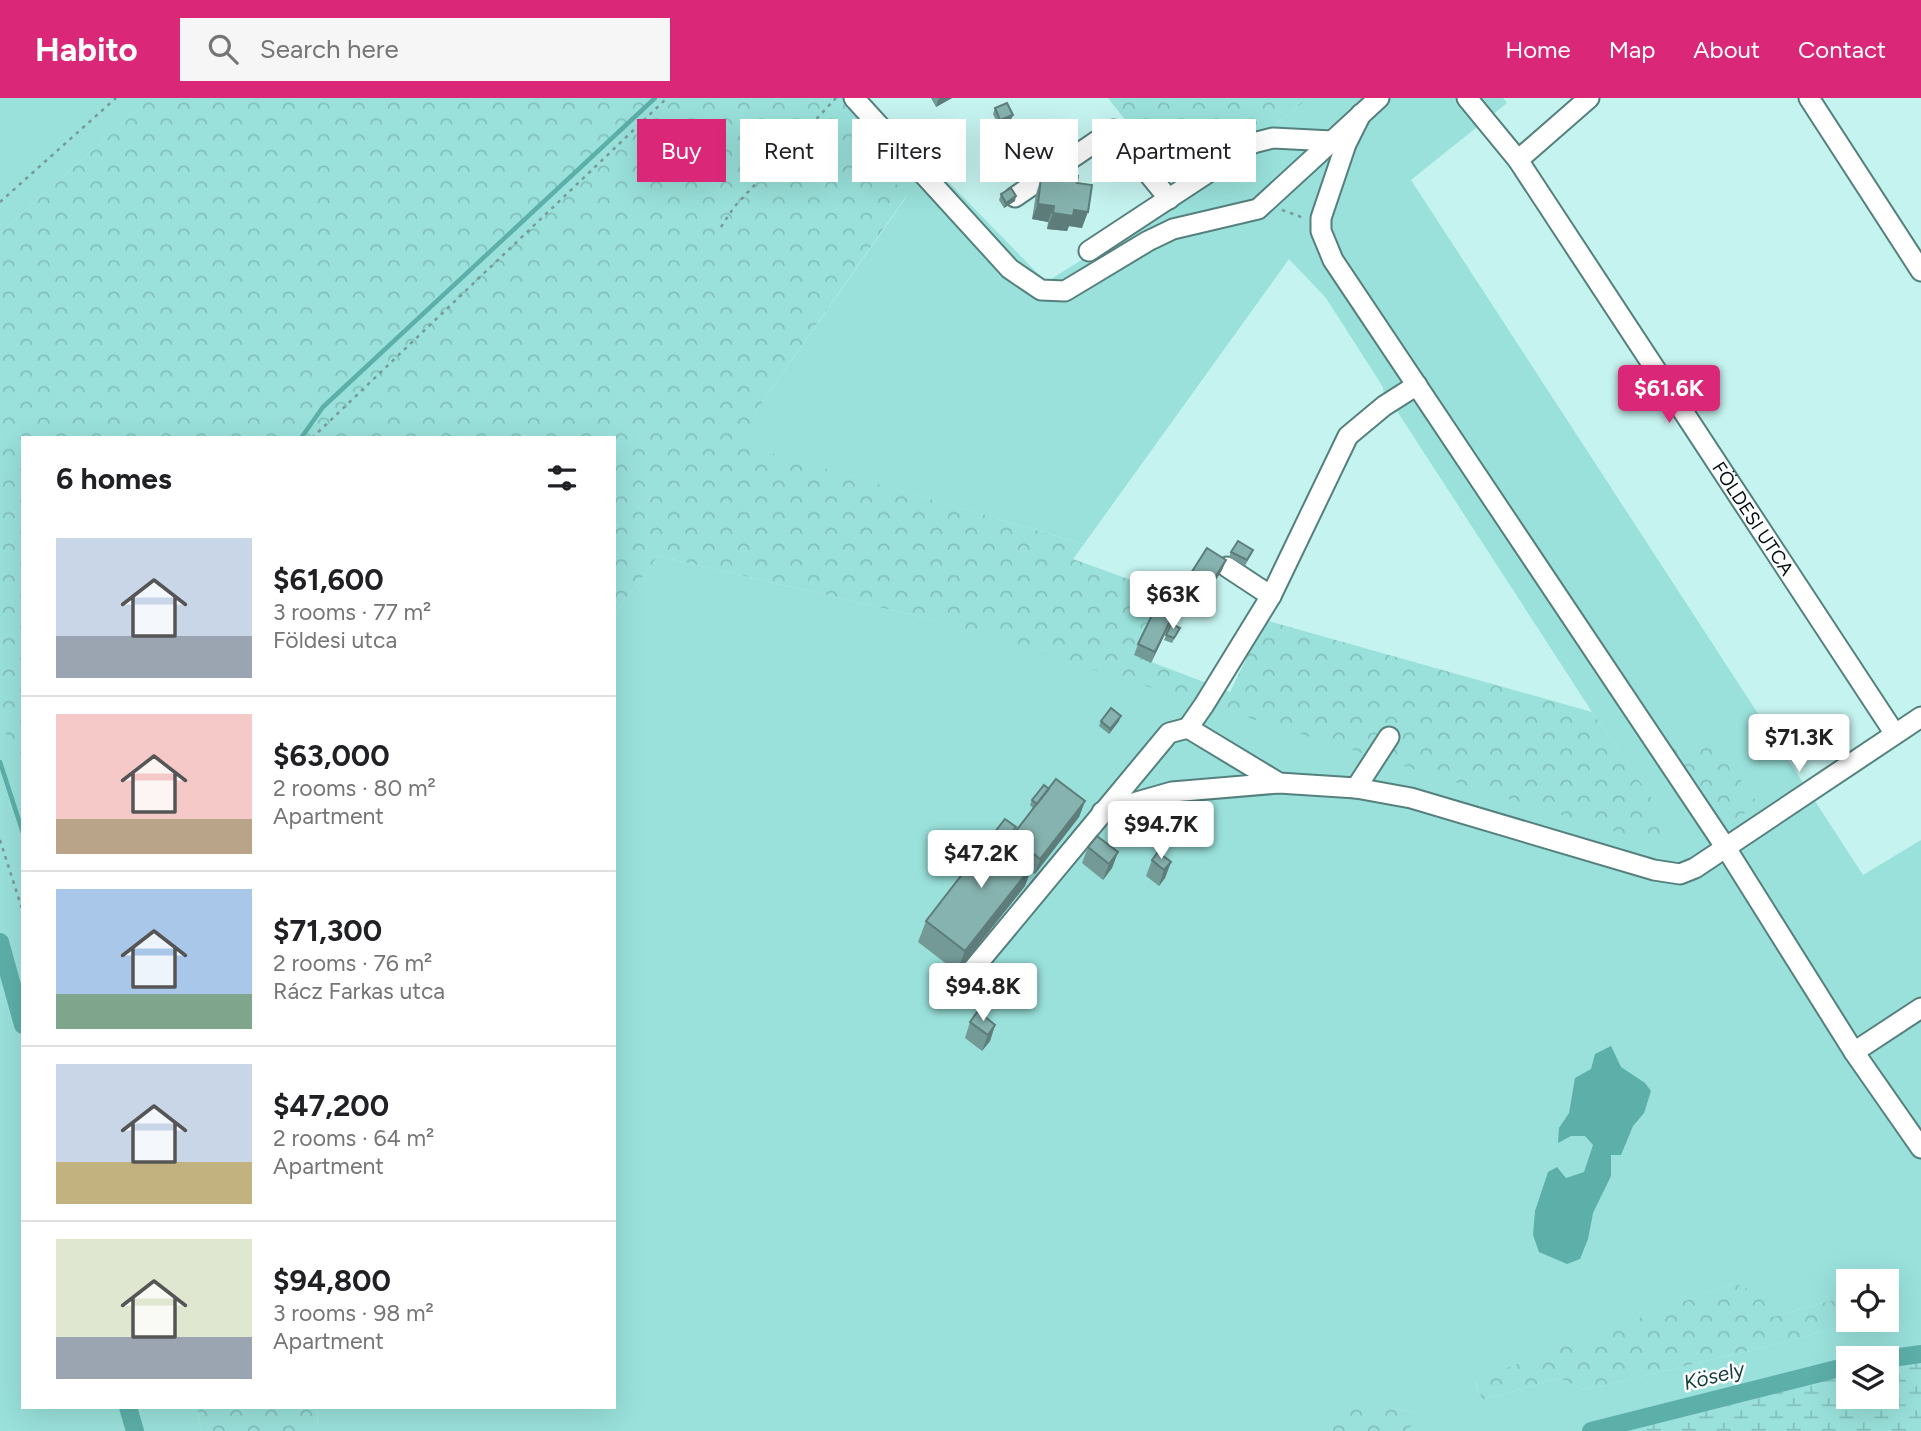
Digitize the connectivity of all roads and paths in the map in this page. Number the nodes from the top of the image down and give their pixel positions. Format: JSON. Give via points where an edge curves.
{"nodes":[{"id":1,"x":116,"y":98,"type":"edge"},
{"id":2,"x":667,"y":98,"type":"edge"},
{"id":3,"x":836,"y":98,"type":"edge"},
{"id":4,"x":854,"y":98,"type":"edge"},
{"id":5,"x":1379,"y":98,"type":"edge"},
{"id":6,"x":1466,"y":98,"type":"edge"},
{"id":7,"x":1589,"y":98,"type":"edge"},
{"id":8,"x":1809,"y":98,"type":"edge"},
{"id":9,"x":1362,"y":114,"type":"junction"},
{"id":10,"x":1332,"y":141,"type":"junction"},
{"id":11,"x":1518,"y":160,"type":"junction"},
{"id":12,"x":1015,"y":197,"type":"edge"},
{"id":13,"x":1169,"y":199,"type":"junction"},
{"id":14,"x":0,"y":202,"type":"edge"},
{"id":15,"x":1258,"y":209,"type":"junction"},
{"id":16,"x":721,"y":228,"type":"dead end"},
{"id":17,"x":1324,"y":242,"type":"junction"},
{"id":18,"x":1089,"y":251,"type":"dead end"},
{"id":19,"x":1921,"y":271,"type":"edge"},
{"id":20,"x":1417,"y":385,"type":"junction"},
{"id":21,"x":314,"y":436,"type":"edge"},
{"id":22,"x":1227,"y":567,"type":"edge"},
{"id":23,"x":1271,"y":596,"type":"junction"},
{"id":24,"x":1921,"y":717,"type":"edge"},
{"id":25,"x":1188,"y":728,"type":"junction"},
{"id":26,"x":1895,"y":734,"type":"junction"},
{"id":27,"x":1389,"y":737,"type":"dead end"},
{"id":28,"x":1279,"y":783,"type":"junction"},
{"id":29,"x":1356,"y":788,"type":"junction"},
{"id":30,"x":1093,"y":816,"type":"junction"},
{"id":31,"x":0,"y":840,"type":"edge"},
{"id":32,"x":1726,"y":848,"type":"junction"},
{"id":33,"x":21,"y":906,"type":"edge"},
{"id":34,"x":969,"y":974,"type":"dead end"},
{"id":35,"x":1921,"y":1008,"type":"edge"},
{"id":36,"x":1854,"y":1052,"type":"junction"},
{"id":37,"x":1921,"y":1148,"type":"edge"}],
"edges":[{"from":1,"to":14,"type":"path"},
{"from":2,"to":21,"type":"path"},
{"from":3,"to":16,"type":"path","via":[[734,207]]},
{"from":4,"to":15,"type":"street","via":[[1010,269],[1041,290],[1058,293],[1073,288],[1173,229]]},
{"from":5,"to":9,"type":"street"},
{"from":6,"to":11,"type":"street","name":"FÖLDESI UTCA"},
{"from":7,"to":11,"type":"street"},
{"from":8,"to":19,"type":"street"},
{"from":9,"to":10,"type":"street"},
{"from":9,"to":17,"type":"street","via":[[1324,205]]},
{"from":10,"to":13,"type":"street","via":[[1263,139]]},
{"from":10,"to":15,"type":"street"},
{"from":11,"to":26,"type":"street","name":"FÖLDESI UTCA"},
{"from":12,"to":13,"type":"street","via":[[1113,130]]},
{"from":13,"to":18,"type":"street"},
{"from":15,"to":17,"type":"path","via":[[1299,216]]},
{"from":17,"to":20,"type":"street"},
{"from":20,"to":23,"type":"street","via":[[1348,436]]},
{"from":20,"to":32,"type":"street"},
{"from":22,"to":23,"type":"street"},
{"from":23,"to":25,"type":"street"},
{"from":24,"to":26,"type":"street"},
{"from":25,"to":28,"type":"street"},
{"from":25,"to":30,"type":"street","via":[[1169,733]]},
{"from":26,"to":32,"type":"street"},
{"from":27,"to":29,"type":"street"},
{"from":28,"to":29,"type":"street"},
{"from":28,"to":30,"type":"street","via":[[1172,792]]},
{"from":29,"to":32,"type":"street","via":[[1411,798],[1667,873],[1688,871]]},
{"from":30,"to":34,"type":"street"},
{"from":31,"to":33,"type":"path"},
{"from":32,"to":36,"type":"street"},
{"from":35,"to":36,"type":"street"},
{"from":36,"to":37,"type":"street"}]}
